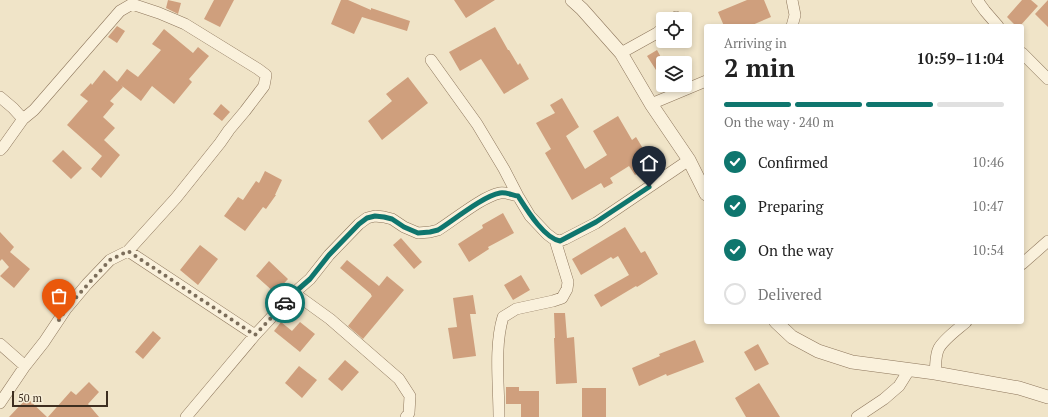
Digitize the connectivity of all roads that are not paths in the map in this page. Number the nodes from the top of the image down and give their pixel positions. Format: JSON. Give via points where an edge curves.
{"nodes":[{"id":1,"x":572,"y":0,"type":"edge"},
{"id":2,"x":792,"y":0,"type":"edge"},
{"id":3,"x":977,"y":0,"type":"edge"},
{"id":4,"x":793,"y":24,"type":"edge"},
{"id":5,"x":996,"y":24,"type":"edge"},
{"id":6,"x":656,"y":34,"type":"edge"},
{"id":7,"x":621,"y":53,"type":"junction"},
{"id":8,"x":1024,"y":55,"type":"edge"},
{"id":9,"x":431,"y":60,"type":"dead end"},
{"id":10,"x":1048,"y":79,"type":"edge"},
{"id":11,"x":704,"y":82,"type":"edge"},
{"id":12,"x":0,"y":98,"type":"edge"},
{"id":13,"x":651,"y":104,"type":"junction"},
{"id":14,"x":23,"y":120,"type":"junction"},
{"id":15,"x":0,"y":150,"type":"edge"},
{"id":16,"x":689,"y":160,"type":"junction"},
{"id":17,"x":704,"y":190,"type":"edge"},
{"id":18,"x":518,"y":196,"type":"junction"},
{"id":19,"x":555,"y":240,"type":"junction"},
{"id":20,"x":1048,"y":242,"type":"edge"},
{"id":21,"x":128,"y":251,"type":"junction"},
{"id":22,"x":1024,"y":262,"type":"edge"},
{"id":23,"x":294,"y":293,"type":"junction"},
{"id":24,"x":778,"y":324,"type":"edge"},
{"id":25,"x":964,"y":324,"type":"edge"},
{"id":26,"x":255,"y":335,"type":"junction"},
{"id":27,"x":0,"y":344,"type":"edge"},
{"id":28,"x":24,"y":366,"type":"junction"},
{"id":29,"x":909,"y":370,"type":"junction"},
{"id":30,"x":935,"y":374,"type":"junction"},
{"id":31,"x":1048,"y":398,"type":"edge"},
{"id":32,"x":0,"y":403,"type":"edge"},
{"id":33,"x":186,"y":417,"type":"edge"},
{"id":34,"x":406,"y":417,"type":"edge"},
{"id":35,"x":499,"y":417,"type":"edge"},
{"id":36,"x":857,"y":417,"type":"edge"}],
"edges":[{"from":1,"to":7,"type":"street"},
{"from":2,"to":4,"type":"street","via":[[795,15]]},
{"from":3,"to":5,"type":"street"},
{"from":6,"to":7,"type":"street"},
{"from":7,"to":13,"type":"street"},
{"from":8,"to":10,"type":"street"},
{"from":9,"to":18,"type":"street","via":[[476,124]]},
{"from":11,"to":13,"type":"street"},
{"from":12,"to":14,"type":"street"},
{"from":13,"to":16,"type":"street"},
{"from":14,"to":15,"type":"street"},
{"from":14,"to":21,"type":"street","via":[[120,12],[132,4],[185,24],[266,75],[264,86],[228,130],[220,144]]},
{"from":16,"to":17,"type":"street"},
{"from":16,"to":19,"type":"street","via":[[596,222],[565,239]]},
{"from":18,"to":19,"type":"street","via":[[530,216]]},
{"from":18,"to":23,"type":"street","via":[[503,193],[494,195],[438,230],[430,232],[418,233],[384,217],[367,218]]},
{"from":19,"to":35,"type":"street","via":[[568,282],[562,298],[516,309],[503,317],[498,345]]},
{"from":20,"to":22,"type":"street"},
{"from":21,"to":26,"type":"street"},
{"from":21,"to":28,"type":"street","via":[[110,260],[87,284]]},
{"from":23,"to":26,"type":"street"},
{"from":23,"to":34,"type":"street","via":[[330,319],[399,379],[410,396],[409,413]]},
{"from":24,"to":29,"type":"street","via":[[792,337],[818,351],[852,362]]},
{"from":25,"to":30,"type":"street","via":[[938,349]]},
{"from":26,"to":33,"type":"street"},
{"from":27,"to":28,"type":"street"},
{"from":28,"to":32,"type":"street"},
{"from":29,"to":30,"type":"street"},
{"from":29,"to":36,"type":"street","via":[[899,386]]},
{"from":30,"to":31,"type":"street","via":[[1020,388]]}]}
